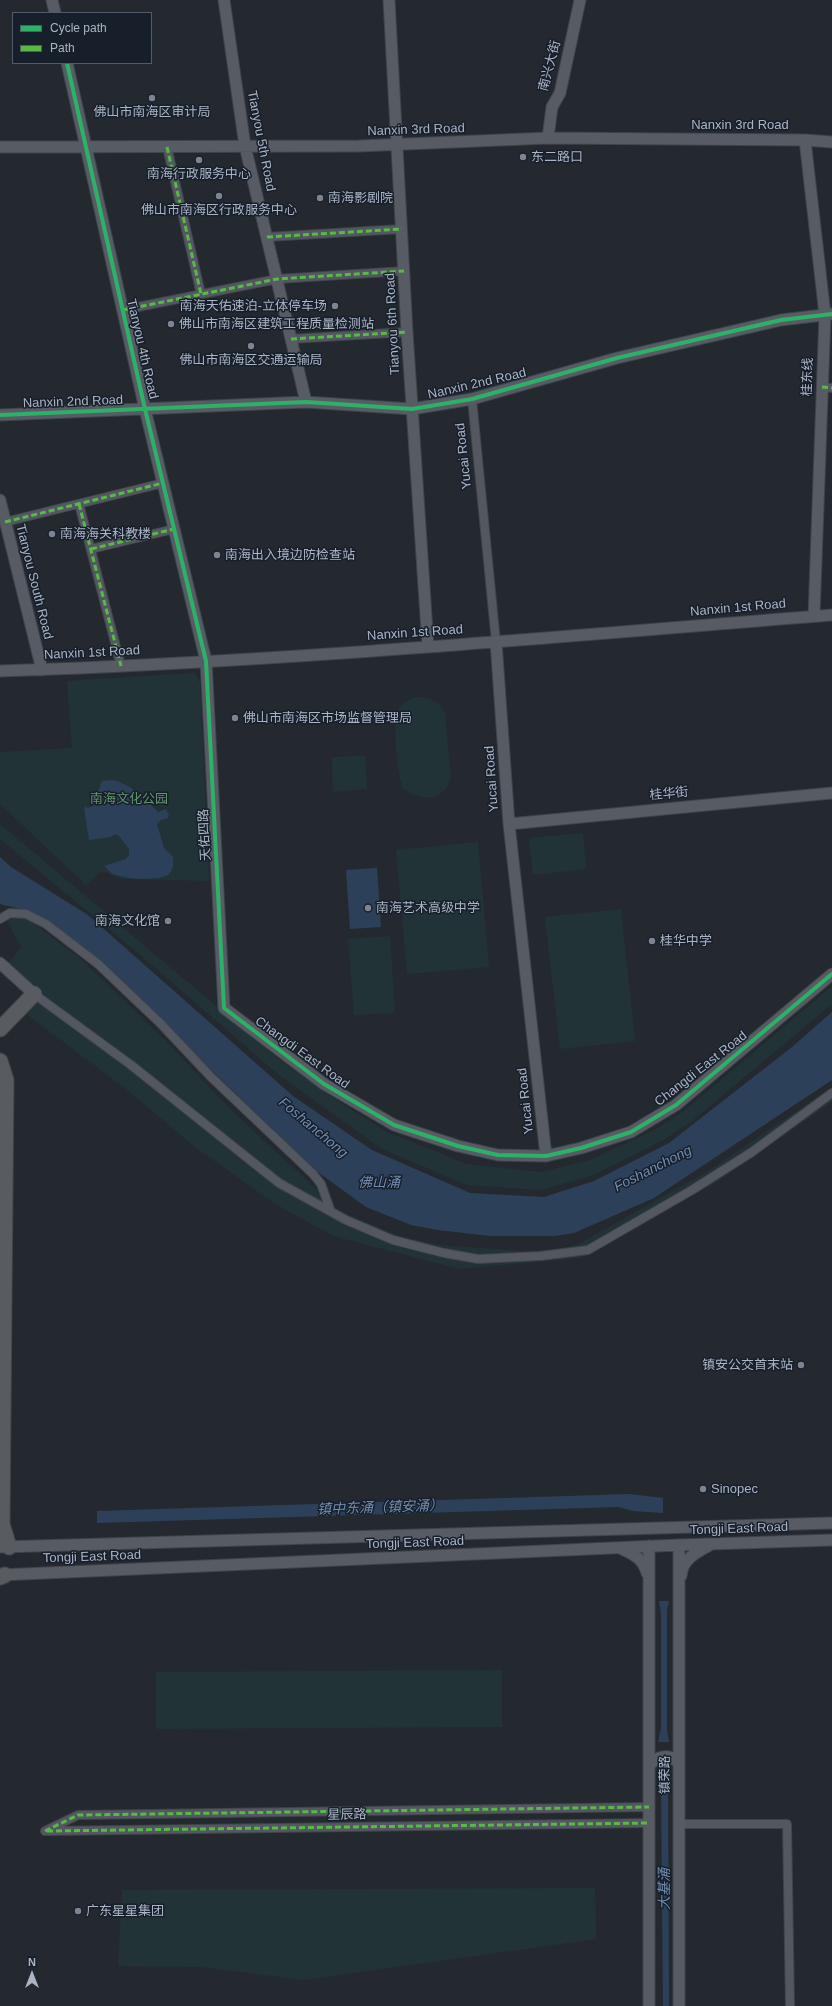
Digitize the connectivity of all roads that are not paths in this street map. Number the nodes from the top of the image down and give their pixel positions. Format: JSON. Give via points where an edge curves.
{"nodes":[{"id":1,"x":52,"y":0,"type":"edge"},
{"id":2,"x":224,"y":0,"type":"edge"},
{"id":3,"x":389,"y":0,"type":"edge"},
{"id":4,"x":580,"y":0,"type":"edge"},
{"id":5,"x":55,"y":12,"type":"edge"},
{"id":6,"x":67,"y":64,"type":"edge"},
{"id":7,"x":548,"y":138,"type":"junction"},
{"id":8,"x":805,"y":140,"type":"junction"},
{"id":9,"x":832,"y":142,"type":"edge"},
{"id":10,"x":397,"y":144,"type":"junction"},
{"id":11,"x":245,"y":146,"type":"junction"},
{"id":12,"x":0,"y":147,"type":"edge"},
{"id":13,"x":86,"y":147,"type":"junction"},
{"id":14,"x":167,"y":147,"type":"junction"},
{"id":15,"x":402,"y":229,"type":"junction"},
{"id":16,"x":267,"y":237,"type":"junction"},
{"id":17,"x":404,"y":271,"type":"junction"},
{"id":18,"x":277,"y":279,"type":"junction"},
{"id":19,"x":200,"y":294,"type":"junction"},
{"id":20,"x":123,"y":310,"type":"junction"},
{"id":21,"x":828,"y":315,"type":"edge"},
{"id":22,"x":407,"y":332,"type":"junction"},
{"id":23,"x":291,"y":340,"type":"junction"},
{"id":24,"x":827,"y":387,"type":"edge"},
{"id":25,"x":472,"y":399,"type":"junction"},
{"id":26,"x":306,"y":402,"type":"junction"},
{"id":27,"x":145,"y":409,"type":"junction"},
{"id":28,"x":412,"y":409,"type":"junction"},
{"id":29,"x":0,"y":416,"type":"edge"},
{"id":30,"x":163,"y":482,"type":"junction"},
{"id":31,"x":0,"y":500,"type":"edge"},
{"id":32,"x":79,"y":504,"type":"junction"},
{"id":33,"x":5,"y":522,"type":"junction"},
{"id":34,"x":174,"y":529,"type":"junction"},
{"id":35,"x":91,"y":549,"type":"junction"},
{"id":36,"x":832,"y":615,"type":"edge"},
{"id":37,"x":814,"y":616,"type":"junction"},
{"id":38,"x":496,"y":642,"type":"junction"},
{"id":39,"x":428,"y":646,"type":"junction"},
{"id":40,"x":206,"y":661,"type":"junction"},
{"id":41,"x":121,"y":666,"type":"junction"},
{"id":42,"x":42,"y":670,"type":"junction"},
{"id":43,"x":0,"y":671,"type":"edge"},
{"id":44,"x":832,"y":792,"type":"edge"},
{"id":45,"x":509,"y":824,"type":"junction"},
{"id":46,"x":0,"y":919,"type":"edge"},
{"id":47,"x":0,"y":963,"type":"edge"},
{"id":48,"x":832,"y":974,"type":"edge"},
{"id":49,"x":34,"y":994,"type":"junction"},
{"id":50,"x":224,"y":1008,"type":"joint"},
{"id":51,"x":0,"y":1029,"type":"edge"},
{"id":52,"x":0,"y":1060,"type":"edge"},
{"id":53,"x":832,"y":1093,"type":"edge"},
{"id":54,"x":546,"y":1156,"type":"junction"},
{"id":55,"x":331,"y":1212,"type":"junction"},
{"id":56,"x":832,"y":1523,"type":"edge"},
{"id":57,"x":832,"y":1540,"type":"edge"},
{"id":58,"x":679,"y":1545,"type":"junction"},
{"id":59,"x":710,"y":1545,"type":"junction"},
{"id":60,"x":3,"y":1546,"type":"edge"},
{"id":61,"x":649,"y":1546,"type":"junction"},
{"id":62,"x":619,"y":1548,"type":"junction"},
{"id":63,"x":2,"y":1576,"type":"edge"},
{"id":64,"x":649,"y":1578,"type":"junction"},
{"id":65,"x":678,"y":1606,"type":"junction"},
{"id":66,"x":678,"y":1762,"type":"junction"},
{"id":67,"x":649,"y":1766,"type":"junction"},
{"id":68,"x":649,"y":1807,"type":"junction"},
{"id":69,"x":649,"y":1823,"type":"junction"},
{"id":70,"x":679,"y":1824,"type":"junction"},
{"id":71,"x":649,"y":2006,"type":"edge"},
{"id":72,"x":679,"y":2006,"type":"edge"},
{"id":73,"x":790,"y":2006,"type":"edge"}],
"edges":[{"from":1,"to":5,"type":"street"},
{"from":2,"to":11,"type":"street","name":"Tianyou 5th Road"},
{"from":3,"to":10,"type":"street","name":"Tianyou 6th Road"},
{"from":4,"to":7,"type":"street","name":"南兴大街","via":[[560,93],[552,107]]},
{"from":6,"to":13,"type":"street","name":"Tianyou 4th Road"},
{"from":7,"to":8,"type":"street","name":"Nanxin 3rd Road"},
{"from":7,"to":10,"type":"street","name":"Nanxin 3rd Road"},
{"from":8,"to":9,"type":"street","name":"Nanxin 3rd Road"},
{"from":8,"to":21,"type":"street","name":"桂东线"},
{"from":10,"to":11,"type":"street","name":"Nanxin 3rd Road"},
{"from":10,"to":15,"type":"street","name":"Tianyou 6th Road"},
{"from":11,"to":14,"type":"street","name":"Nanxin 3rd Road"},
{"from":11,"to":16,"type":"street","name":"Tianyou 5th Road"},
{"from":12,"to":13,"type":"street","name":"Nanxin 3rd Road"},
{"from":13,"to":14,"type":"street","name":"Nanxin 3rd Road"},
{"from":13,"to":20,"type":"street","name":"Tianyou 4th Road"},
{"from":14,"to":19,"type":"street"},
{"from":15,"to":16,"type":"street"},
{"from":15,"to":17,"type":"street","name":"Tianyou 6th Road"},
{"from":16,"to":18,"type":"street","name":"Tianyou 5th Road"},
{"from":17,"to":18,"type":"street"},
{"from":17,"to":22,"type":"street","name":"Tianyou 6th Road"},
{"from":18,"to":19,"type":"street"},
{"from":18,"to":23,"type":"street","name":"Tianyou 5th Road"},
{"from":19,"to":20,"type":"street"},
{"from":20,"to":27,"type":"street","name":"Tianyou 4th Road"},
{"from":21,"to":24,"type":"street","name":"桂东线"},
{"from":21,"to":25,"type":"street","name":"Nanxin 2nd Road","via":[[781,320],[633,354]]},
{"from":22,"to":23,"type":"street"},
{"from":22,"to":28,"type":"street","name":"Tianyou 6th Road"},
{"from":23,"to":26,"type":"street","name":"Tianyou 5th Road"},
{"from":24,"to":37,"type":"street","name":"桂东线"},
{"from":25,"to":28,"type":"street","name":"Nanxin 2nd Road"},
{"from":25,"to":38,"type":"street","name":"Yucai Road"},
{"from":26,"to":27,"type":"street","name":"Nanxin 2nd Road"},
{"from":26,"to":28,"type":"street","name":"Nanxin 2nd Road"},
{"from":27,"to":29,"type":"street","name":"Nanxin 2nd Road"},
{"from":27,"to":30,"type":"street","name":"Tianyou 4th Road"},
{"from":28,"to":39,"type":"street","name":"Tianyou 6th Road"},
{"from":30,"to":32,"type":"street"},
{"from":30,"to":34,"type":"street","name":"Tianyou 4th Road"},
{"from":31,"to":33,"type":"street","name":"Tianyou South Road"},
{"from":32,"to":33,"type":"street"},
{"from":32,"to":35,"type":"street"},
{"from":33,"to":42,"type":"street","name":"Tianyou South Road"},
{"from":34,"to":35,"type":"street"},
{"from":34,"to":40,"type":"street","name":"Tianyou 4th Road"},
{"from":35,"to":41,"type":"street"},
{"from":36,"to":37,"type":"street","name":"Nanxin 1st Road"},
{"from":37,"to":38,"type":"street","name":"Nanxin 1st Road"},
{"from":38,"to":39,"type":"street","name":"Nanxin 1st Road"},
{"from":38,"to":45,"type":"street","name":"Yucai Road"},
{"from":39,"to":40,"type":"street","name":"Nanxin 1st Road"},
{"from":40,"to":41,"type":"street","name":"Nanxin 1st Road"},
{"from":40,"to":50,"type":"street","name":"天佑四路"},
{"from":41,"to":42,"type":"street","name":"Nanxin 1st Road"},
{"from":42,"to":43,"type":"street","name":"Nanxin 1st Road"},
{"from":44,"to":45,"type":"street","name":"桂华街"},
{"from":45,"to":54,"type":"street","name":"Yucai Road"},
{"from":46,"to":55,"type":"street","via":[[10,913],[26,914],[46,924],[98,964],[313,1174],[321,1184]]},
{"from":47,"to":49,"type":"street"},
{"from":48,"to":54,"type":"street","name":"Changdi East Road","via":[[676,1105],[631,1132]]},
{"from":49,"to":51,"type":"highway"},
{"from":49,"to":55,"type":"street","via":[[131,1065],[279,1184]]},
{"from":50,"to":54,"type":"street","name":"Changdi East Road","via":[[324,1084],[394,1125],[458,1146],[498,1155]]},
{"from":52,"to":60,"type":"highway","via":[[6,1080]]},
{"from":53,"to":55,"type":"street","via":[[752,1152],[686,1194],[588,1250],[478,1260],[393,1240]]},
{"from":56,"to":60,"type":"street","name":"Tongji East Road"},
{"from":57,"to":59,"type":"street","name":"Tongji East Road"},
{"from":58,"to":59,"type":"street","name":"Tongji East Road"},
{"from":58,"to":61,"type":"street","name":"Tongji East Road"},
{"from":58,"to":65,"type":"street","name":"镇荣路"},
{"from":59,"to":65,"type":"street","via":[[692,1555],[685,1563],[681,1573]]},
{"from":61,"to":62,"type":"street","name":"Tongji East Road"},
{"from":61,"to":64,"type":"street","name":"镇荣路"},
{"from":62,"to":63,"type":"street","name":"Tongji East Road"},
{"from":62,"to":64,"type":"street","via":[[637,1557]]},
{"from":64,"to":67,"type":"street","name":"镇荣路"},
{"from":65,"to":66,"type":"street","name":"镇荣路"},
{"from":66,"to":67,"type":"street","via":[[670,1757],[662,1757],[654,1760]]},
{"from":66,"to":70,"type":"street","name":"镇荣路"},
{"from":67,"to":68,"type":"street","name":"镇荣路"},
{"from":68,"to":69,"type":"street","name":"镇荣路"},
{"from":68,"to":69,"type":"street","name":"星辰路","via":[[78,1815],[45,1832]]},
{"from":69,"to":71,"type":"street","name":"镇荣路"},
{"from":70,"to":72,"type":"street","name":"镇荣路"},
{"from":70,"to":73,"type":"street","via":[[787,1824]]}]}
